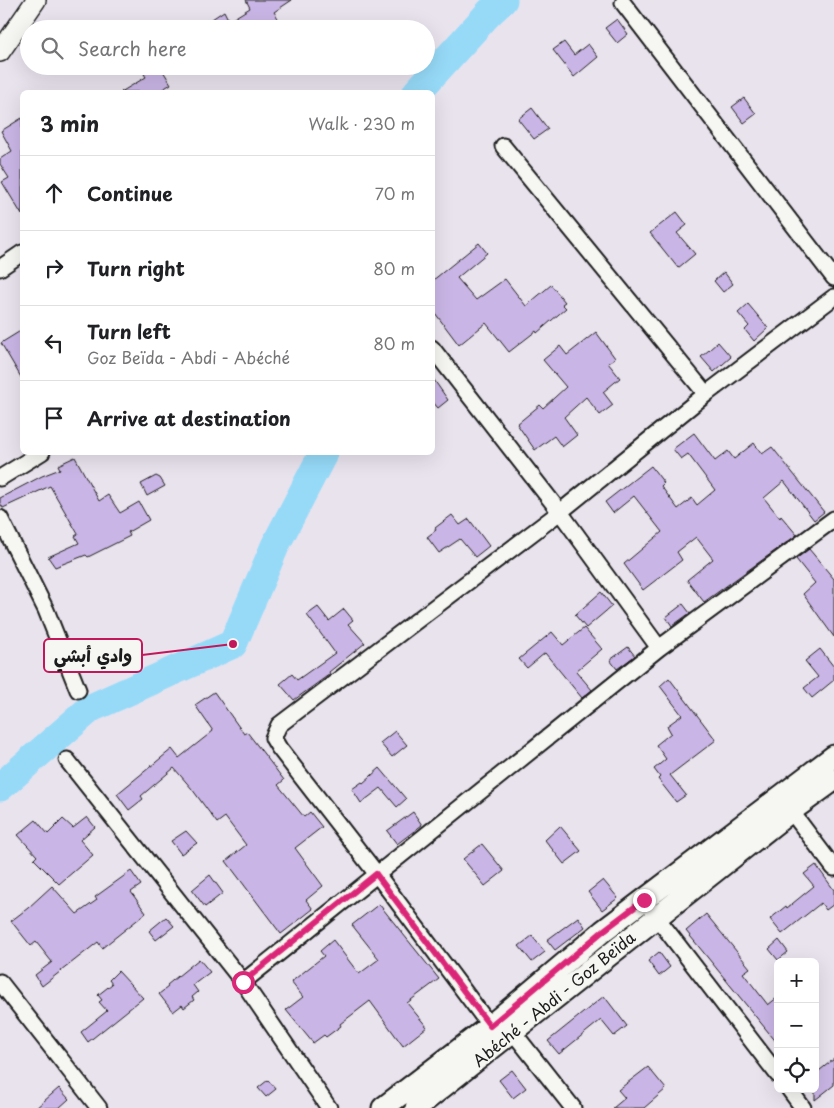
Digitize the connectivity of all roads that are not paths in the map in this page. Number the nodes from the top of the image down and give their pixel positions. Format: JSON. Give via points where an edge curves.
{"nodes":[{"id":1,"x":36,"y":0,"type":"edge"},
{"id":2,"x":623,"y":3,"type":"dead end"},
{"id":3,"x":22,"y":20,"type":"edge"},
{"id":4,"x":20,"y":23,"type":"edge"},
{"id":5,"x":0,"y":52,"type":"edge"},
{"id":6,"x":503,"y":146,"type":"dead end"},
{"id":7,"x":20,"y":254,"type":"edge"},
{"id":8,"x":0,"y":268,"type":"edge"},
{"id":9,"x":834,"y":278,"type":"edge"},
{"id":10,"x":834,"y":297,"type":"edge"},
{"id":11,"x":435,"y":352,"type":"edge"},
{"id":12,"x":706,"y":394,"type":"junction"},
{"id":13,"x":37,"y":455,"type":"edge"},
{"id":14,"x":0,"y":478,"type":"edge"},
{"id":15,"x":560,"y":512,"type":"junction"},
{"id":16,"x":0,"y":518,"type":"edge"},
{"id":17,"x":834,"y":518,"type":"edge"},
{"id":18,"x":659,"y":648,"type":"junction"},
{"id":19,"x":78,"y":690,"type":"dead end"},
{"id":20,"x":834,"y":756,"type":"edge"},
{"id":21,"x":67,"y":760,"type":"dead end"},
{"id":22,"x":834,"y":780,"type":"edge"},
{"id":23,"x":790,"y":811,"type":"junction"},
{"id":24,"x":834,"y":868,"type":"edge"},
{"id":25,"x":376,"y":874,"type":"junction"},
{"id":26,"x":650,"y":908,"type":"junction"},
{"id":27,"x":0,"y":982,"type":"edge"},
{"id":28,"x":243,"y":982,"type":"junction"},
{"id":29,"x":490,"y":1026,"type":"junction"},
{"id":30,"x":513,"y":1032,"type":"junction"},
{"id":31,"x":774,"y":1070,"type":"edge"},
{"id":32,"x":792,"y":1093,"type":"edge"},
{"id":33,"x":100,"y":1108,"type":"edge"},
{"id":34,"x":329,"y":1108,"type":"edge"},
{"id":35,"x":383,"y":1108,"type":"edge"},
{"id":36,"x":416,"y":1108,"type":"edge"},
{"id":37,"x":573,"y":1108,"type":"edge"},
{"id":38,"x":803,"y":1108,"type":"edge"}],
"edges":[{"from":1,"to":3,"type":"street"},
{"from":2,"to":9,"type":"street"},
{"from":4,"to":5,"type":"street"},
{"from":6,"to":12,"type":"street"},
{"from":7,"to":8,"type":"street"},
{"from":10,"to":12,"type":"street"},
{"from":11,"to":15,"type":"street"},
{"from":12,"to":15,"type":"street"},
{"from":13,"to":14,"type":"street"},
{"from":15,"to":18,"type":"street"},
{"from":15,"to":25,"type":"street","via":[[279,724],[273,738],[279,748]]},
{"from":16,"to":19,"type":"street","via":[[46,610]]},
{"from":17,"to":18,"type":"street"},
{"from":18,"to":25,"type":"street"},
{"from":20,"to":26,"type":"main road"},
{"from":21,"to":28,"type":"street"},
{"from":22,"to":23,"type":"main road","name":"Abéché - Abdi - Goz Beïda"},
{"from":23,"to":24,"type":"street"},
{"from":23,"to":26,"type":"main road","name":"Abéché - Abdi - Goz Beïda"},
{"from":25,"to":28,"type":"street"},
{"from":25,"to":29,"type":"street"},
{"from":26,"to":29,"type":"main road","via":[[603,931]]},
{"from":26,"to":30,"type":"main road","name":"Abéché - Abdi - Goz Beïda"},
{"from":26,"to":31,"type":"street"},
{"from":27,"to":33,"type":"street"},
{"from":28,"to":34,"type":"street"},
{"from":29,"to":35,"type":"main road"},
{"from":30,"to":36,"type":"main road","name":"Abéché - Abdi - Goz Beïda"},
{"from":30,"to":37,"type":"street"},
{"from":32,"to":38,"type":"street"}]}
